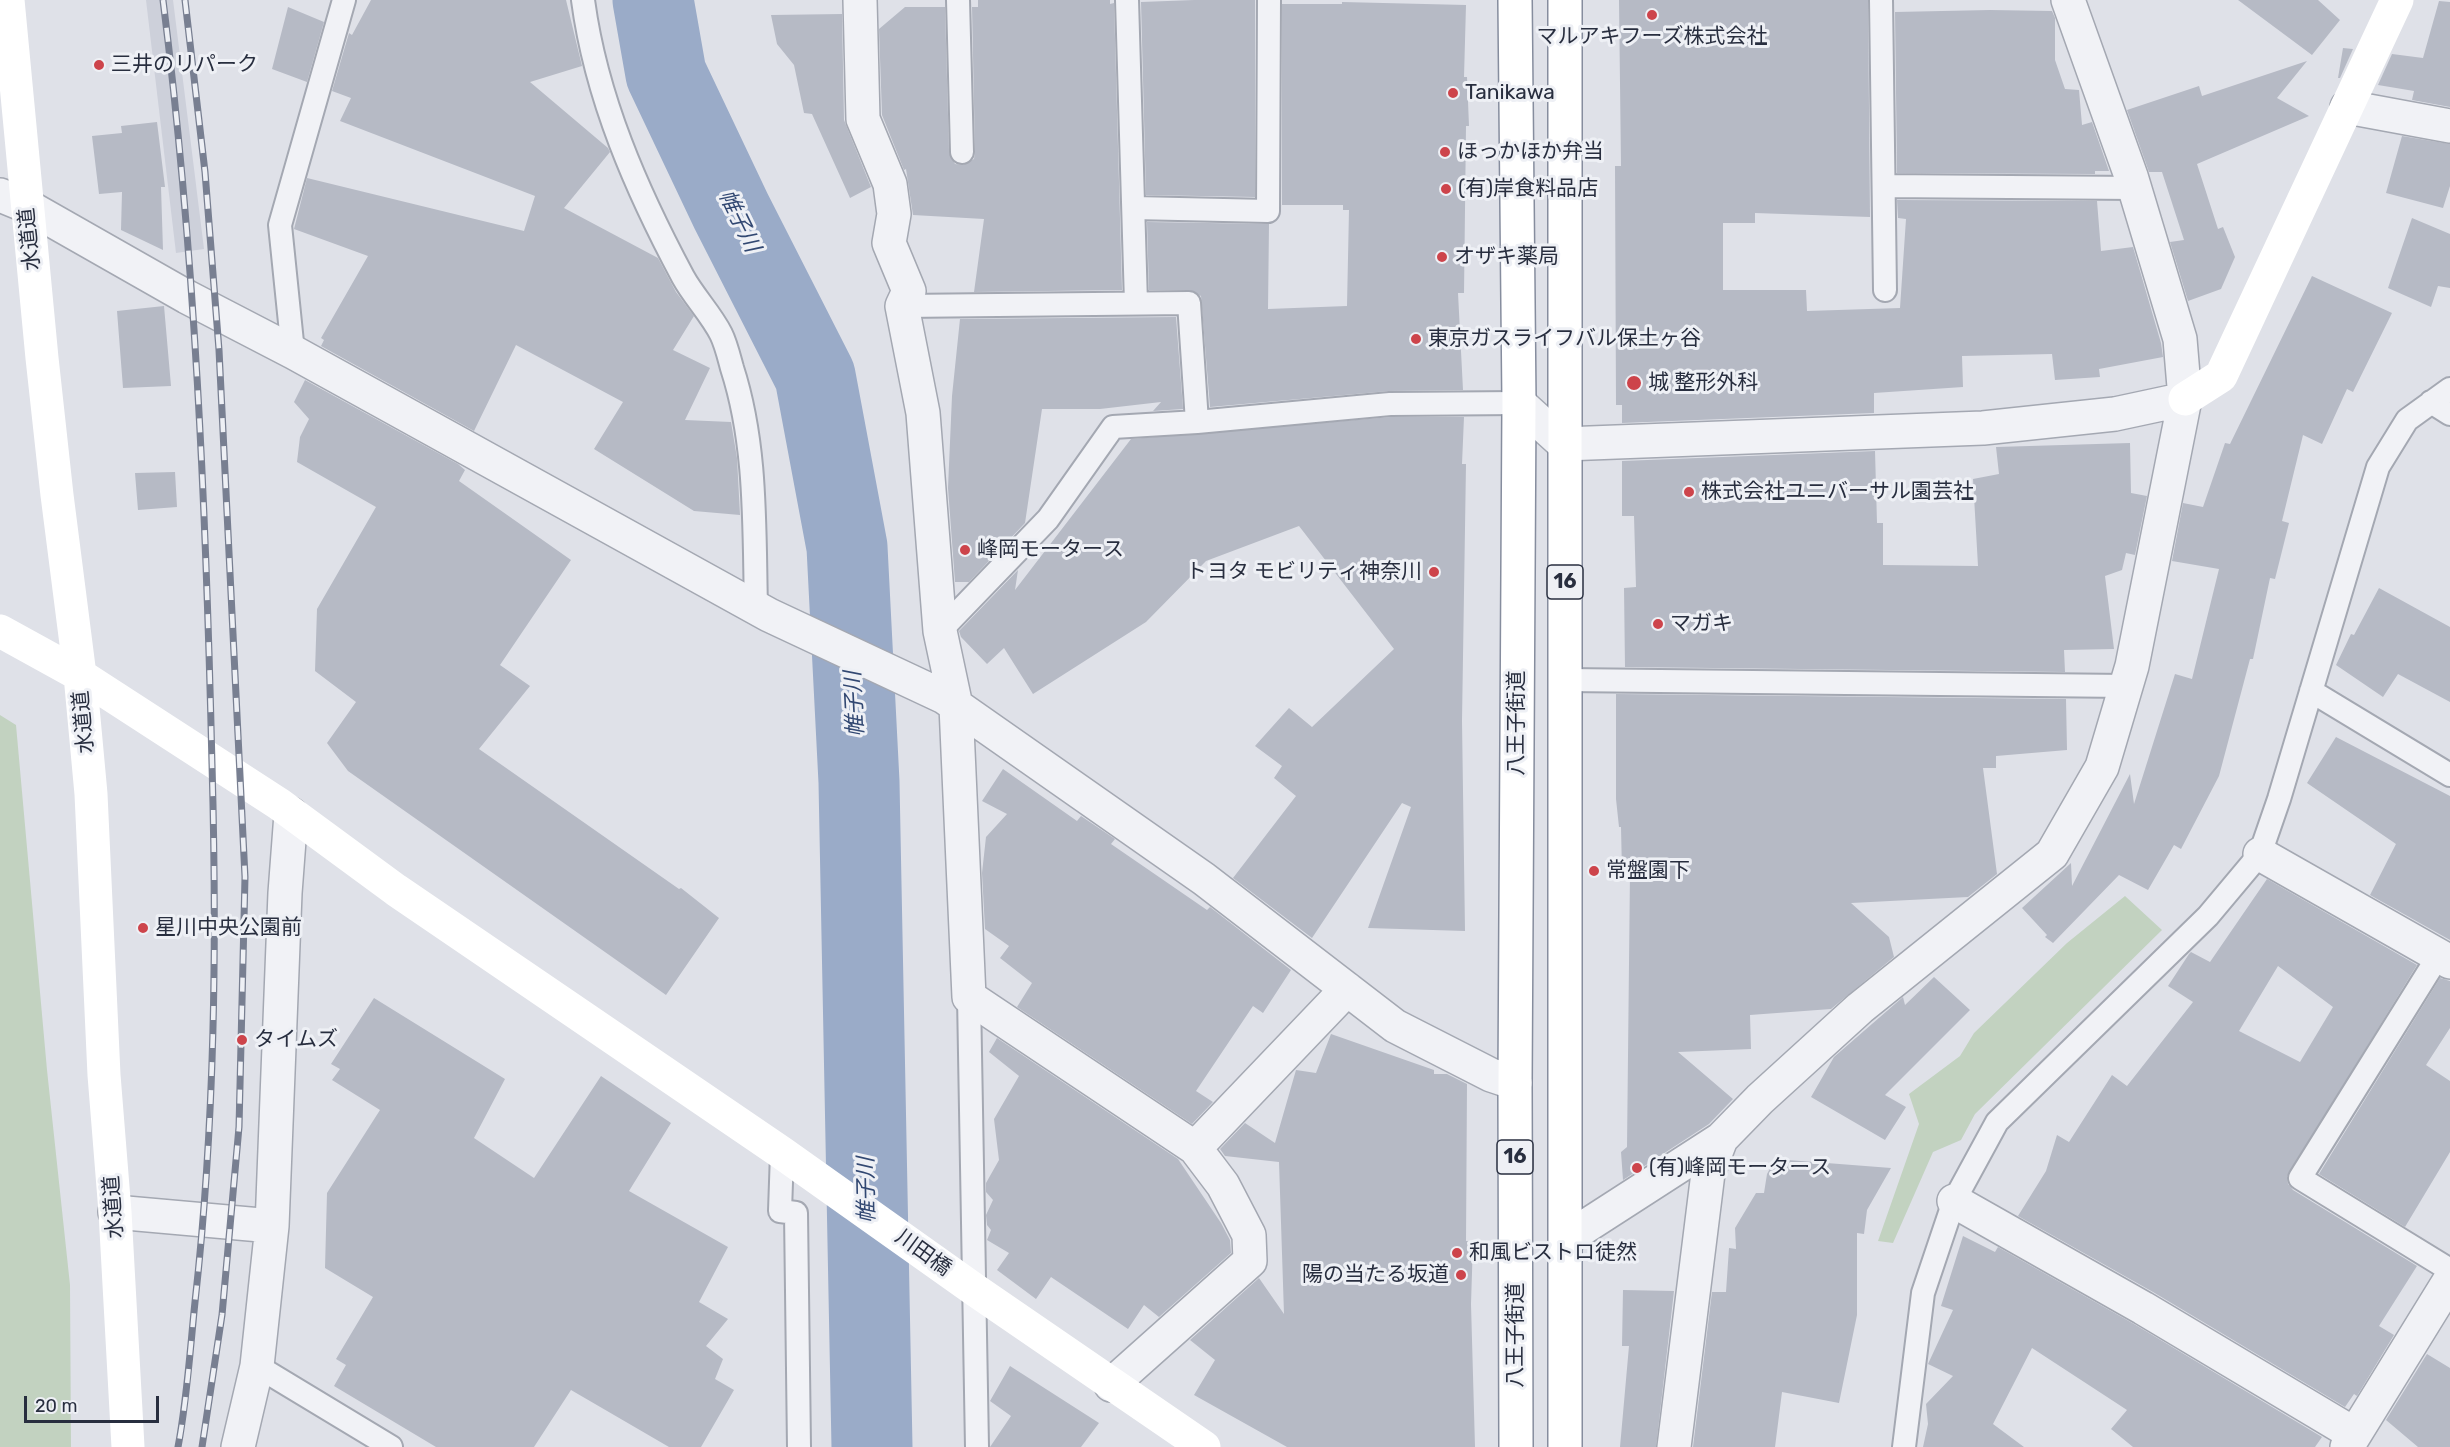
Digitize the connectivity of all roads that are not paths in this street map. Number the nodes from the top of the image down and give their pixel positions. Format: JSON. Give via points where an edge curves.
{"nodes":[{"id":1,"x":8,"y":0,"type":"edge"},
{"id":2,"x":344,"y":0,"type":"edge"},
{"id":3,"x":584,"y":0,"type":"edge"},
{"id":4,"x":860,"y":0,"type":"edge"},
{"id":5,"x":958,"y":0,"type":"edge"},
{"id":6,"x":1127,"y":0,"type":"edge"},
{"id":7,"x":1269,"y":0,"type":"edge"},
{"id":8,"x":1515,"y":0,"type":"edge"},
{"id":9,"x":1565,"y":0,"type":"edge"},
{"id":10,"x":1881,"y":0,"type":"edge"},
{"id":11,"x":2068,"y":0,"type":"edge"},
{"id":12,"x":2397,"y":0,"type":"edge"},
{"id":13,"x":2347,"y":107,"type":"junction"},
{"id":14,"x":2450,"y":126,"type":"edge"},
{"id":15,"x":962,"y":152,"type":"dead end"},
{"id":16,"x":1884,"y":186,"type":"junction"},
{"id":17,"x":2135,"y":188,"type":"junction"},
{"id":18,"x":13,"y":201,"type":"edge"},
{"id":19,"x":1134,"y":208,"type":"junction"},
{"id":20,"x":1886,"y":290,"type":"dead end"},
{"id":21,"x":1136,"y":303,"type":"junction"},
{"id":22,"x":902,"y":306,"type":"junction"},
{"id":23,"x":292,"y":352,"type":"junction"},
{"id":24,"x":2450,"y":389,"type":"edge"},
{"id":25,"x":2185,"y":399,"type":"junction"},
{"id":26,"x":2431,"y":402,"type":"junction"},
{"id":27,"x":1519,"y":403,"type":"junction"},
{"id":28,"x":2450,"y":414,"type":"edge"},
{"id":29,"x":1197,"y":422,"type":"junction"},
{"id":30,"x":1564,"y":444,"type":"junction"},
{"id":31,"x":763,"y":611,"type":"junction"},
{"id":32,"x":0,"y":631,"type":"edge"},
{"id":33,"x":940,"y":631,"type":"junction"},
{"id":34,"x":80,"y":675,"type":"junction"},
{"id":35,"x":1566,"y":680,"type":"junction"},
{"id":36,"x":2127,"y":686,"type":"junction"},
{"id":37,"x":2311,"y":691,"type":"junction"},
{"id":38,"x":950,"y":701,"type":"junction"},
{"id":39,"x":2450,"y":775,"type":"edge"},
{"id":40,"x":291,"y":814,"type":"junction"},
{"id":41,"x":2260,"y":854,"type":"junction"},
{"id":42,"x":2444,"y":958,"type":"edge"},
{"id":43,"x":1347,"y":989,"type":"junction"},
{"id":44,"x":969,"y":997,"type":"junction"},
{"id":45,"x":1515,"y":1083,"type":"junction"},
{"id":46,"x":1721,"y":1139,"type":"junction"},
{"id":47,"x":1195,"y":1148,"type":"junction"},
{"id":48,"x":782,"y":1153,"type":"junction"},
{"id":49,"x":1954,"y":1201,"type":"junction"},
{"id":50,"x":115,"y":1212,"type":"junction"},
{"id":51,"x":272,"y":1226,"type":"junction"},
{"id":52,"x":1566,"y":1239,"type":"junction"},
{"id":53,"x":2450,"y":1270,"type":"edge"},
{"id":54,"x":2450,"y":1280,"type":"edge"},
{"id":55,"x":975,"y":1290,"type":"junction"},
{"id":56,"x":257,"y":1366,"type":"junction"},
{"id":57,"x":1112,"y":1385,"type":"junction"},
{"id":58,"x":2351,"y":1441,"type":"edge"},
{"id":59,"x":128,"y":1447,"type":"edge"},
{"id":60,"x":238,"y":1447,"type":"edge"},
{"id":61,"x":391,"y":1447,"type":"edge"},
{"id":62,"x":799,"y":1447,"type":"edge"},
{"id":63,"x":977,"y":1447,"type":"edge"},
{"id":64,"x":1204,"y":1447,"type":"edge"},
{"id":65,"x":1516,"y":1447,"type":"edge"},
{"id":66,"x":1565,"y":1447,"type":"edge"},
{"id":67,"x":1674,"y":1447,"type":"edge"},
{"id":68,"x":1904,"y":1447,"type":"edge"}],
"edges":[{"from":1,"to":18,"type":"main road","name":"水道道"},
{"from":2,"to":23,"type":"lane","via":[[280,225]]},
{"from":3,"to":31,"type":"lane","via":[[587,29],[611,116],[637,182],[685,279],[721,334],[742,399]]},
{"from":4,"to":22,"type":"street","via":[[863,119],[890,184],[894,214],[888,243],[909,291]]},
{"from":5,"to":15,"type":"lane"},
{"from":6,"to":19,"type":"lane"},
{"from":7,"to":19,"type":"lane","via":[[1268,211]]},
{"from":8,"to":27,"type":"main road","name":"八王子街道","number":"16"},
{"from":9,"to":30,"type":"main road","number":"16"},
{"from":10,"to":16,"type":"lane"},
{"from":11,"to":17,"type":"street"},
{"from":12,"to":13,"type":"main road"},
{"from":13,"to":14,"type":"street"},
{"from":13,"to":25,"type":"main road","via":[[2220,376]]},
{"from":16,"to":17,"type":"lane"},
{"from":16,"to":20,"type":"lane"},
{"from":17,"to":25,"type":"street","via":[[2180,339]]},
{"from":18,"to":23,"type":"street"},
{"from":18,"to":34,"type":"main road","name":"水道道"},
{"from":19,"to":21,"type":"lane"},
{"from":21,"to":22,"type":"lane"},
{"from":21,"to":29,"type":"lane","via":[[1189,303]]},
{"from":22,"to":33,"type":"street","via":[[923,413]]},
{"from":23,"to":31,"type":"street"},
{"from":24,"to":26,"type":"lane"},
{"from":25,"to":30,"type":"street","via":[[2115,414],[1983,428]]},
{"from":25,"to":36,"type":"street"},
{"from":26,"to":28,"type":"lane"},
{"from":26,"to":37,"type":"lane","via":[[2407,420],[2378,467]]},
{"from":27,"to":29,"type":"lane","via":[[1390,404]]},
{"from":27,"to":30,"type":"street"},
{"from":27,"to":45,"type":"main road","name":"八王子街道","number":"16"},
{"from":29,"to":33,"type":"lane","via":[[1113,427],[1048,519]]},
{"from":30,"to":35,"type":"main road","number":"16"},
{"from":31,"to":38,"type":"street"},
{"from":32,"to":34,"type":"main road","name":"川田橋"},
{"from":33,"to":38,"type":"street"},
{"from":34,"to":40,"type":"main road","name":"川田橋"},
{"from":34,"to":50,"type":"main road","name":"水道道"},
{"from":35,"to":36,"type":"lane"},
{"from":35,"to":52,"type":"main road","number":"16"},
{"from":36,"to":46,"type":"street","via":[[2102,767],[2052,854],[1860,1008]]},
{"from":37,"to":39,"type":"lane"},
{"from":37,"to":41,"type":"lane"},
{"from":38,"to":43,"type":"street","via":[[1204,879]]},
{"from":38,"to":44,"type":"street"},
{"from":40,"to":48,"type":"main road","name":"川田橋"},
{"from":40,"to":51,"type":"street"},
{"from":41,"to":42,"type":"street"},
{"from":41,"to":49,"type":"lane","via":[[2208,916],[1997,1122]]},
{"from":42,"to":53,"type":"lane","via":[[2300,1178]]},
{"from":43,"to":45,"type":"street","via":[[1395,1026],[1491,1075]]},
{"from":43,"to":47,"type":"street"},
{"from":44,"to":47,"type":"street"},
{"from":44,"to":55,"type":"lane"},
{"from":45,"to":65,"type":"main road","name":"八王子街道","number":"16"},
{"from":46,"to":52,"type":"street"},
{"from":46,"to":67,"type":"street","via":[[1708,1173]]},
{"from":47,"to":57,"type":"street","via":[[1223,1185],[1249,1235],[1250,1261]]},
{"from":48,"to":55,"type":"main road","name":"川田橋"},
{"from":48,"to":62,"type":"lane","via":[[780,1211],[796,1213]]},
{"from":49,"to":58,"type":"street","via":[[2143,1308]]},
{"from":49,"to":68,"type":"lane","via":[[1923,1293]]},
{"from":50,"to":51,"type":"street"},
{"from":50,"to":59,"type":"main road","name":"水道道"},
{"from":51,"to":56,"type":"street"},
{"from":52,"to":66,"type":"main road","number":"16"},
{"from":54,"to":58,"type":"street"},
{"from":55,"to":57,"type":"main road","name":"川田橋"},
{"from":55,"to":63,"type":"lane"},
{"from":56,"to":60,"type":"street"},
{"from":56,"to":61,"type":"lane"},
{"from":57,"to":64,"type":"main road","name":"川田橋"}]}
